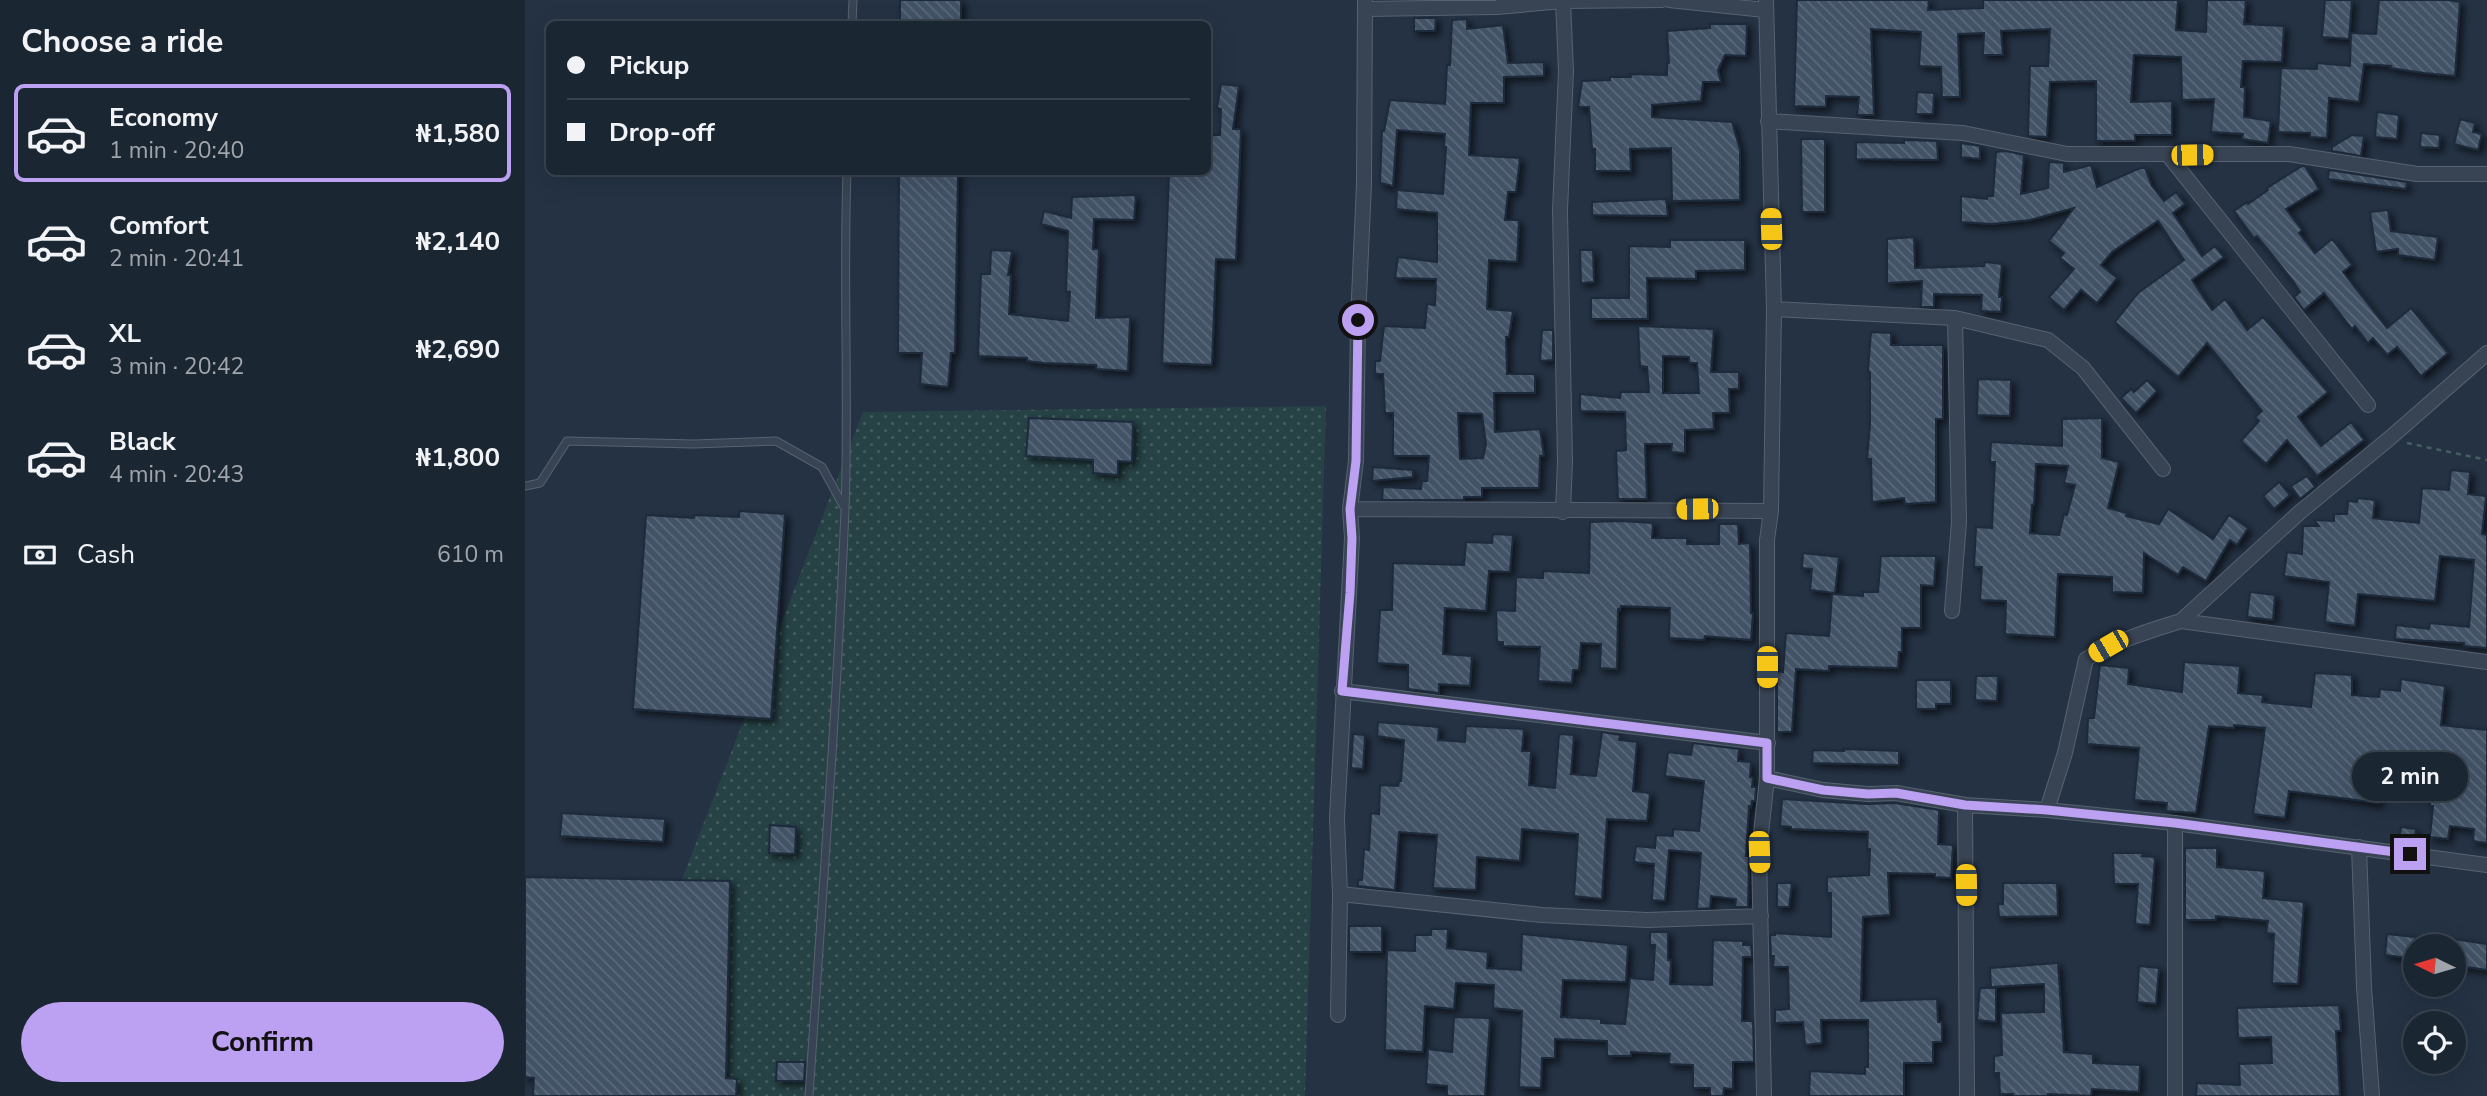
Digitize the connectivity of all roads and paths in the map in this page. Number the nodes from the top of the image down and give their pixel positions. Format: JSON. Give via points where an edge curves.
{"nodes":[{"id":1,"x":853,"y":0,"type":"edge"},
{"id":2,"x":1662,"y":0,"type":"edge"},
{"id":3,"x":1669,"y":0,"type":"edge"},
{"id":4,"x":1563,"y":1,"type":"edge"},
{"id":5,"x":1365,"y":4,"type":"edge"},
{"id":6,"x":1765,"y":5,"type":"edge"},
{"id":7,"x":852,"y":21,"type":"edge"},
{"id":8,"x":1768,"y":121,"type":"junction"},
{"id":9,"x":2168,"y":155,"type":"junction"},
{"id":10,"x":2487,"y":174,"type":"edge"},
{"id":11,"x":847,"y":175,"type":"edge"},
{"id":12,"x":1774,"y":309,"type":"junction"},
{"id":13,"x":1955,"y":318,"type":"junction"},
{"id":14,"x":2487,"y":353,"type":"edge"},
{"id":15,"x":2368,"y":405,"type":"dead end"},
{"id":16,"x":2390,"y":438,"type":"junction"},
{"id":17,"x":2487,"y":460,"type":"edge"},
{"id":18,"x":2163,"y":469,"type":"dead end"},
{"id":19,"x":525,"y":486,"type":"edge"},
{"id":20,"x":845,"y":508,"type":"junction"},
{"id":21,"x":1350,"y":509,"type":"junction"},
{"id":22,"x":1771,"y":511,"type":"junction"},
{"id":23,"x":1563,"y":512,"type":"junction"},
{"id":24,"x":1952,"y":611,"type":"dead end"},
{"id":25,"x":2181,"y":621,"type":"junction"},
{"id":26,"x":2487,"y":662,"type":"edge"},
{"id":27,"x":1342,"y":691,"type":"junction"},
{"id":28,"x":1767,"y":743,"type":"junction"},
{"id":29,"x":1767,"y":778,"type":"junction"},
{"id":30,"x":1965,"y":805,"type":"junction"},
{"id":31,"x":2047,"y":810,"type":"junction"},
{"id":32,"x":2175,"y":823,"type":"junction"},
{"id":33,"x":2359,"y":847,"type":"junction"},
{"id":34,"x":2487,"y":865,"type":"edge"},
{"id":35,"x":1340,"y":894,"type":"junction"},
{"id":36,"x":1761,"y":916,"type":"junction"},
{"id":37,"x":1338,"y":1015,"type":"dead end"},
{"id":38,"x":809,"y":1096,"type":"edge"},
{"id":39,"x":1764,"y":1096,"type":"edge"},
{"id":40,"x":1966,"y":1096,"type":"edge"},
{"id":41,"x":2175,"y":1096,"type":"edge"},
{"id":42,"x":2372,"y":1096,"type":"edge"}],
"edges":[{"from":1,"to":7,"type":"lane"},
{"from":2,"to":4,"type":"street"},
{"from":3,"to":6,"type":"street"},
{"from":4,"to":5,"type":"street","via":[[1497,7]]},
{"from":4,"to":23,"type":"street"},
{"from":5,"to":21,"type":"street","via":[[1356,461]]},
{"from":6,"to":8,"type":"street"},
{"from":8,"to":9,"type":"street","via":[[1963,133],[2067,154]]},
{"from":8,"to":12,"type":"street"},
{"from":9,"to":10,"type":"street","via":[[2289,154],[2417,174]]},
{"from":9,"to":15,"type":"street"},
{"from":11,"to":20,"type":"lane"},
{"from":12,"to":13,"type":"street"},
{"from":12,"to":22,"type":"street"},
{"from":13,"to":18,"type":"street","via":[[2048,340],[2083,368]]},
{"from":13,"to":24,"type":"street","via":[[1959,522]]},
{"from":14,"to":16,"type":"street"},
{"from":16,"to":17,"type":"path"},
{"from":16,"to":25,"type":"street","via":[[2300,512]]},
{"from":19,"to":20,"type":"lane","via":[[540,482],[567,441],[776,441],[822,467]]},
{"from":20,"to":38,"type":"lane"},
{"from":21,"to":23,"type":"street"},
{"from":21,"to":27,"type":"street","via":[[1350,593]]},
{"from":22,"to":23,"type":"street"},
{"from":22,"to":28,"type":"street"},
{"from":25,"to":26,"type":"street"},
{"from":25,"to":31,"type":"street","via":[[2108,646],[2086,659]]},
{"from":27,"to":28,"type":"street"},
{"from":27,"to":35,"type":"street","via":[[1337,818]]},
{"from":28,"to":29,"type":"street"},
{"from":29,"to":30,"type":"street","via":[[1823,790],[1896,793]]},
{"from":29,"to":36,"type":"street","via":[[1759,852]]},
{"from":30,"to":31,"type":"street"},
{"from":30,"to":40,"type":"street"},
{"from":31,"to":32,"type":"street"},
{"from":32,"to":33,"type":"street"},
{"from":32,"to":41,"type":"street"},
{"from":33,"to":34,"type":"street"},
{"from":33,"to":42,"type":"street"},
{"from":35,"to":36,"type":"street","via":[[1542,915],[1647,920]]},
{"from":35,"to":37,"type":"street"},
{"from":36,"to":39,"type":"street"}]}
